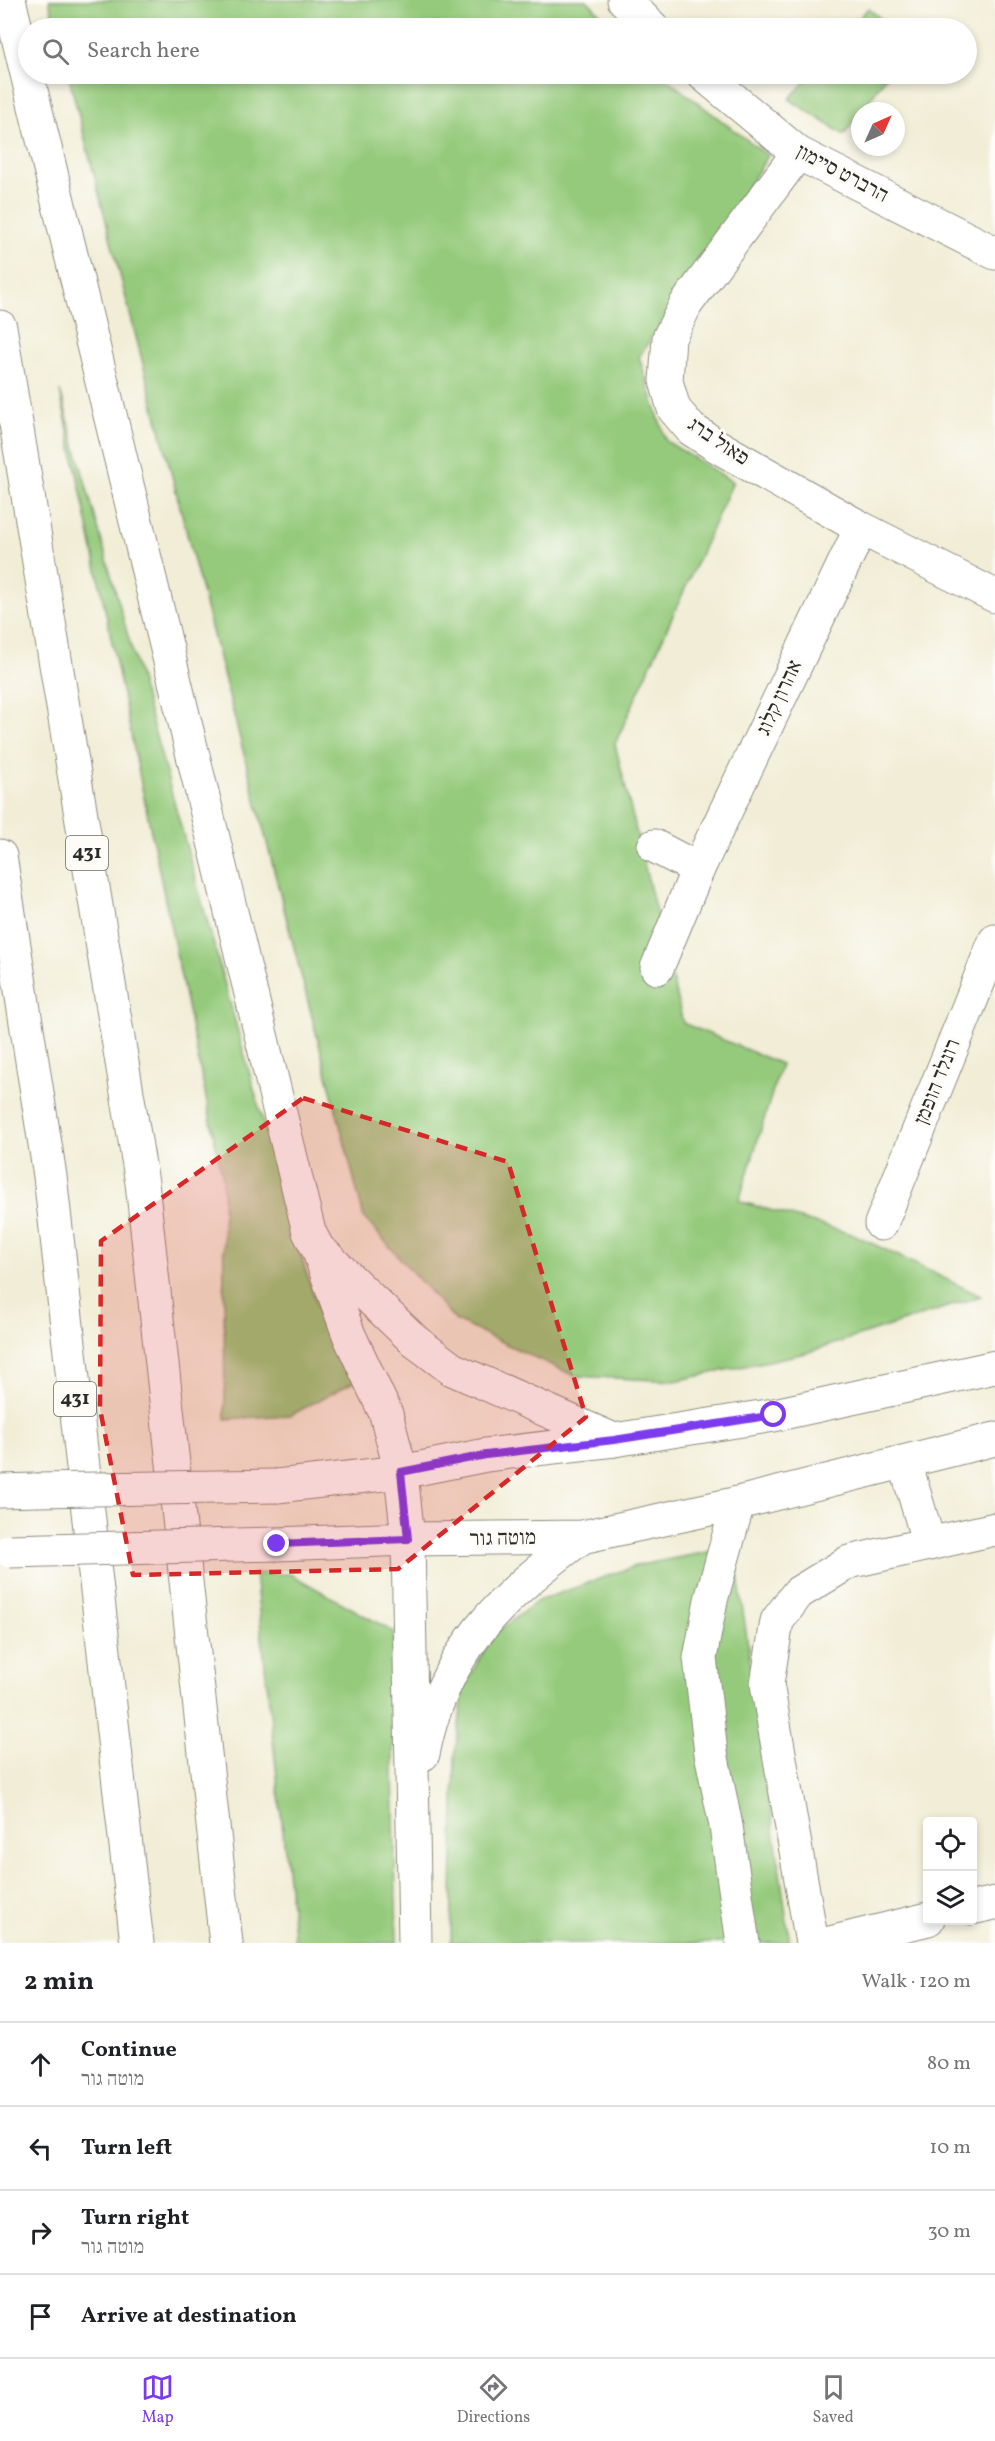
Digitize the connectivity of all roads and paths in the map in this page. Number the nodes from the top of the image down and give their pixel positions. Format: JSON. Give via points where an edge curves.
{"nodes":[{"id":1,"x":9,"y":0,"type":"edge"},
{"id":2,"x":624,"y":0,"type":"edge"},
{"id":3,"x":643,"y":18,"type":"edge"},
{"id":4,"x":18,"y":37,"type":"edge"},
{"id":5,"x":29,"y":84,"type":"edge"},
{"id":6,"x":715,"y":84,"type":"edge"},
{"id":7,"x":798,"y":153,"type":"junction"},
{"id":8,"x":995,"y":253,"type":"edge"},
{"id":9,"x":0,"y":327,"type":"edge"},
{"id":10,"x":861,"y":528,"type":"junction"},
{"id":11,"x":995,"y":596,"type":"edge"},
{"id":12,"x":654,"y":846,"type":"dead end"},
{"id":13,"x":0,"y":856,"type":"edge"},
{"id":14,"x":698,"y":869,"type":"junction"},
{"id":15,"x":995,"y":940,"type":"edge"},
{"id":16,"x":657,"y":968,"type":"dead end"},
{"id":17,"x":881,"y":1224,"type":"dead end"},
{"id":18,"x":318,"y":1249,"type":"junction"},
{"id":19,"x":995,"y":1367,"type":"edge"},
{"id":20,"x":614,"y":1440,"type":"junction"},
{"id":21,"x":995,"y":1440,"type":"edge"},
{"id":22,"x":905,"y":1462,"type":"junction"},
{"id":23,"x":401,"y":1472,"type":"junction"},
{"id":24,"x":10,"y":1490,"type":"edge"},
{"id":25,"x":738,"y":1503,"type":"junction"},
{"id":26,"x":995,"y":1529,"type":"edge"},
{"id":27,"x":582,"y":1538,"type":"junction"},
{"id":28,"x":408,"y":1539,"type":"junction"},
{"id":29,"x":929,"y":1544,"type":"junction"},
{"id":30,"x":5,"y":1552,"type":"edge"},
{"id":31,"x":412,"y":1809,"type":"junction"},
{"id":32,"x":995,"y":1903,"type":"edge"},
{"id":33,"x":977,"y":1907,"type":"edge"},
{"id":34,"x":923,"y":1920,"type":"edge"},
{"id":35,"x":137,"y":1943,"type":"edge"},
{"id":36,"x":226,"y":1943,"type":"edge"},
{"id":37,"x":416,"y":1943,"type":"edge"},
{"id":38,"x":743,"y":1943,"type":"edge"},
{"id":39,"x":812,"y":1943,"type":"edge"},
{"id":40,"x":830,"y":1943,"type":"edge"}],
"edges":[{"from":1,"to":4,"type":"main road"},
{"from":2,"to":3,"type":"main road"},
{"from":5,"to":18,"type":"main road","via":[[309,1232]]},
{"from":6,"to":7,"type":"main road","name":"הרברט סיימון"},
{"from":7,"to":8,"type":"main road","name":"הרברט סיימון"},
{"from":7,"to":10,"type":"main road","name":"פאול ברג","via":[[686,304],[669,338],[666,381],[674,409],[691,429]]},
{"from":9,"to":36,"type":"main road","number":"431","via":[[142,1183]]},
{"from":10,"to":11,"type":"main road","name":"פאול ברג"},
{"from":10,"to":14,"type":"main road","name":"אהרון קלוג"},
{"from":12,"to":14,"type":"main road"},
{"from":13,"to":35,"type":"main road","number":"431","via":[[50,1176]]},
{"from":14,"to":16,"type":"main road","name":"אהרון קלוג"},
{"from":15,"to":17,"type":"main road","name":"רונלד הופמן"},
{"from":18,"to":20,"type":"main road","via":[[416,1342],[452,1369]]},
{"from":18,"to":23,"type":"main road","via":[[349,1335],[386,1414]]},
{"from":19,"to":20,"type":"main road","via":[[774,1415]]},
{"from":20,"to":23,"type":"main road","via":[[486,1455]]},
{"from":21,"to":22,"type":"main road","name":"מוטה גור"},
{"from":22,"to":25,"type":"main road","name":"מוטה גור"},
{"from":22,"to":29,"type":"main road"},
{"from":23,"to":24,"type":"main road","bridge":true,"via":[[277,1486]]},
{"from":23,"to":28,"type":"main road"},
{"from":25,"to":27,"type":"main road","name":"מוטה גור"},
{"from":25,"to":38,"type":"main road","via":[[711,1600],[700,1658],[711,1753]]},
{"from":26,"to":29,"type":"main road"},
{"from":27,"to":28,"type":"main road","name":"מוטה גור"},
{"from":27,"to":31,"type":"main road","via":[[534,1573],[489,1616],[450,1670],[428,1724]]},
{"from":28,"to":30,"type":"main road","name":"מוטה גור","bridge":true},
{"from":28,"to":31,"type":"main road"},
{"from":29,"to":39,"type":"main road","via":[[849,1562],[798,1593],[777,1621],[767,1684]]},
{"from":31,"to":37,"type":"main road"},
{"from":32,"to":33,"type":"main road"},
{"from":34,"to":40,"type":"main road"}]}
